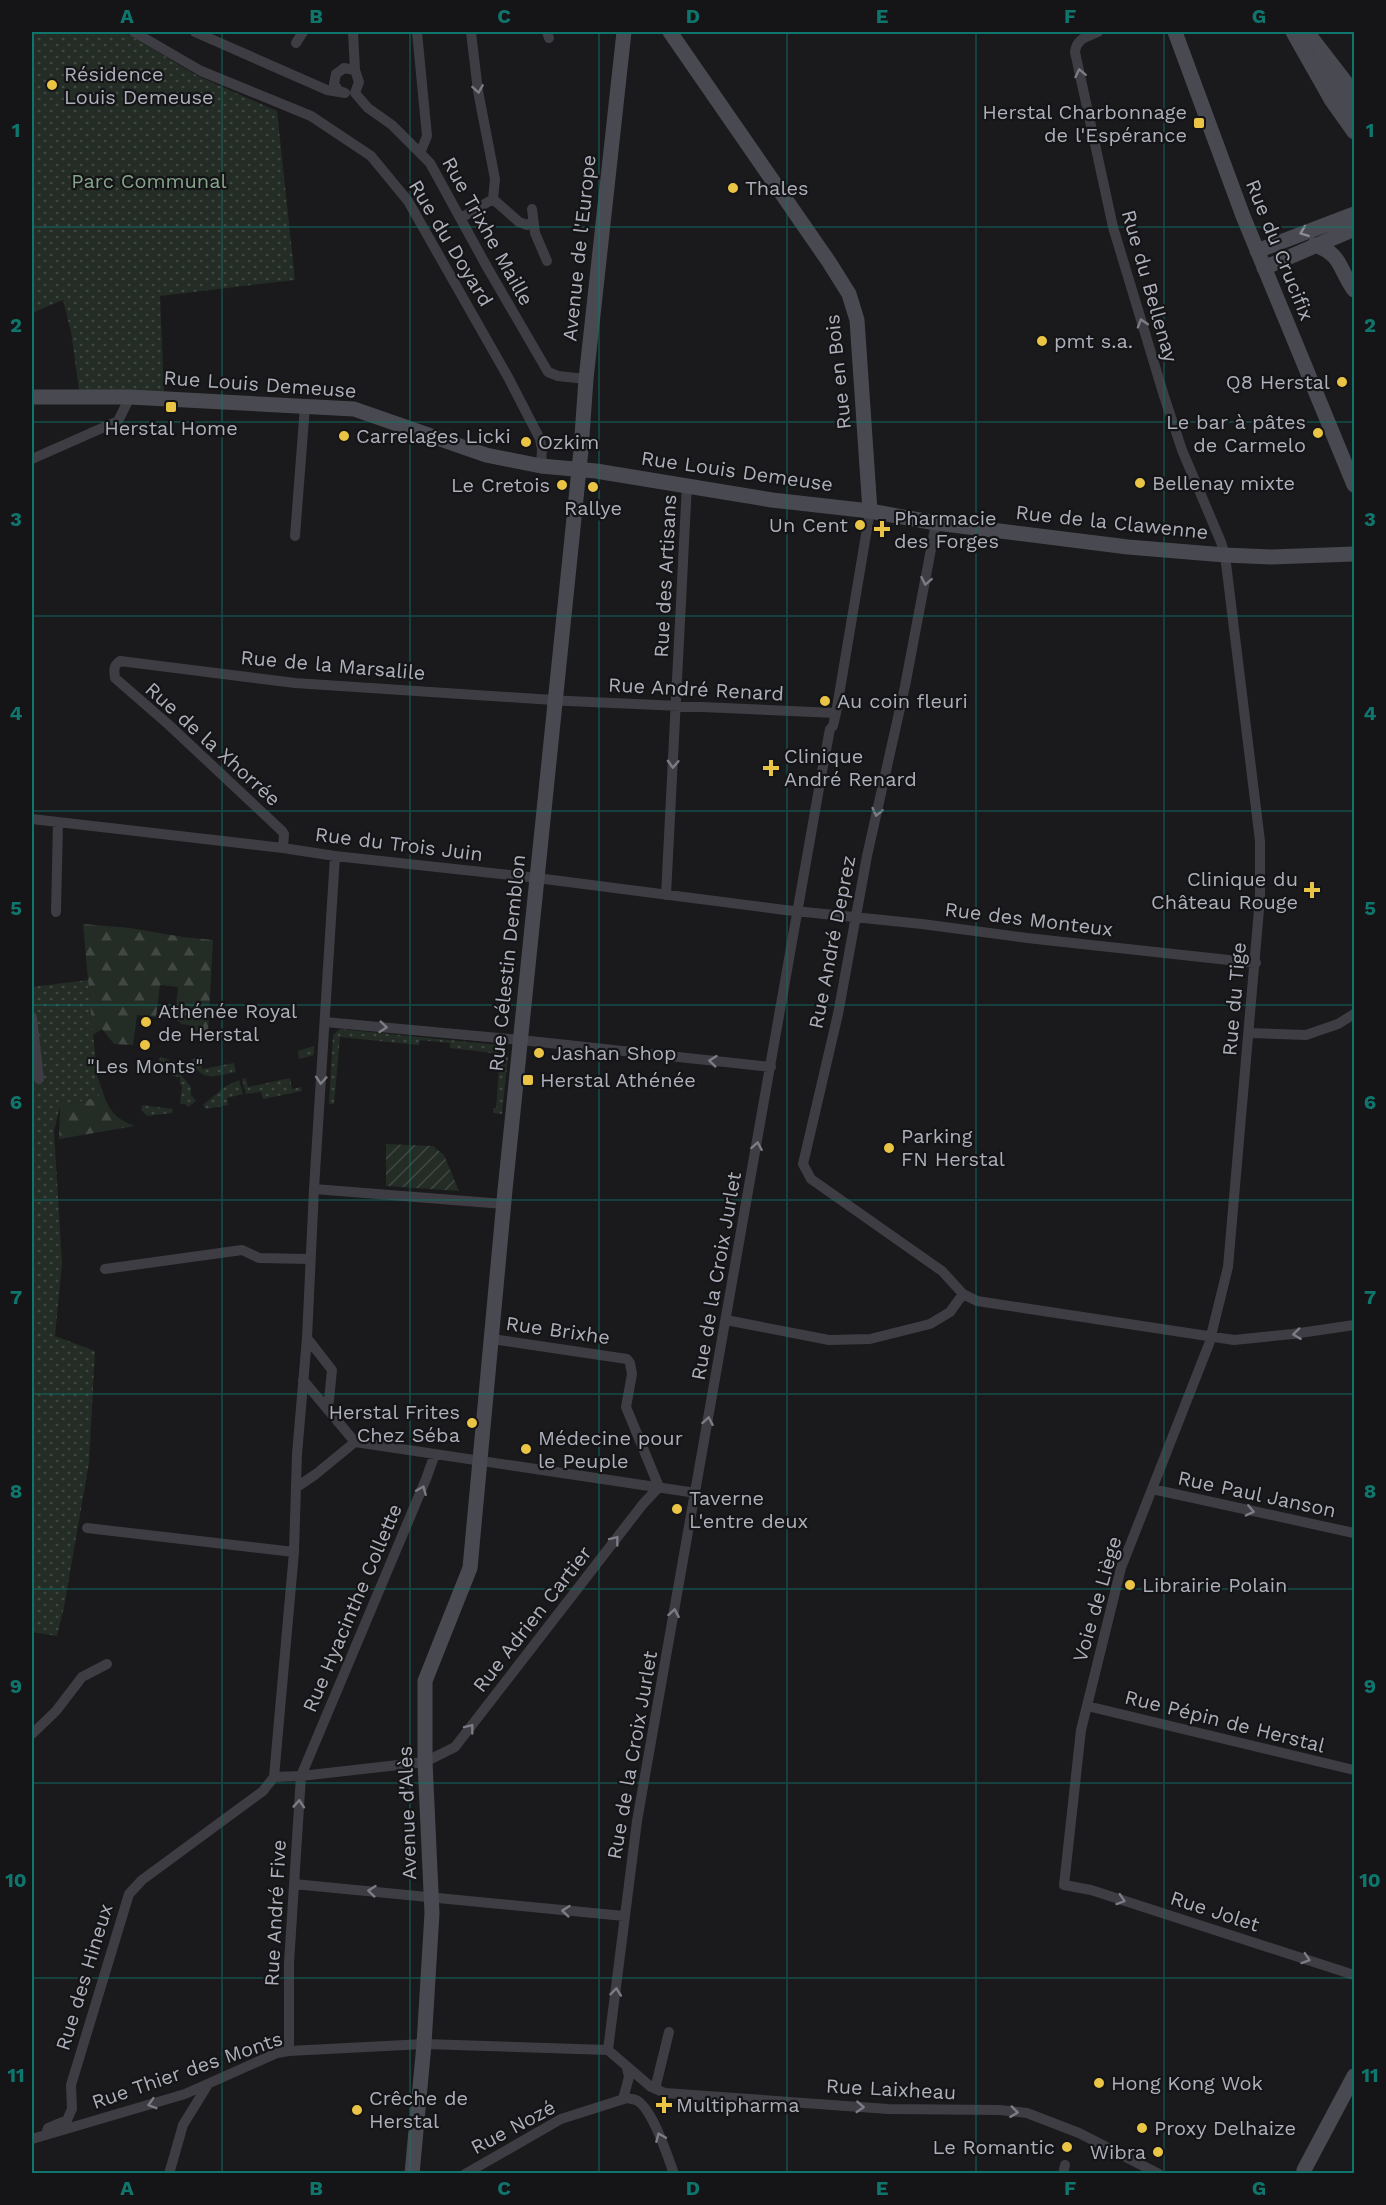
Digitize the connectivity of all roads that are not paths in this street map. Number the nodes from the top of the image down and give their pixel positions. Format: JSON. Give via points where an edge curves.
{"nodes":[{"id":1,"x":134,"y":32,"type":"edge"},
{"id":2,"x":195,"y":32,"type":"edge"},
{"id":3,"x":303,"y":32,"type":"edge"},
{"id":4,"x":353,"y":32,"type":"edge"},
{"id":5,"x":417,"y":32,"type":"edge"},
{"id":6,"x":471,"y":32,"type":"edge"},
{"id":7,"x":624,"y":32,"type":"edge"},
{"id":8,"x":670,"y":32,"type":"edge"},
{"id":9,"x":1098,"y":32,"type":"edge"},
{"id":10,"x":1174,"y":32,"type":"edge"},
{"id":11,"x":1293,"y":32,"type":"edge"},
{"id":12,"x":1306,"y":32,"type":"edge"},
{"id":13,"x":296,"y":43,"type":"dead end"},
{"id":14,"x":355,"y":70,"type":"junction"},
{"id":15,"x":350,"y":93,"type":"junction"},
{"id":16,"x":1354,"y":93,"type":"edge"},
{"id":17,"x":1354,"y":111,"type":"edge"},
{"id":18,"x":1354,"y":132,"type":"edge"},
{"id":19,"x":421,"y":152,"type":"junction"},
{"id":20,"x":493,"y":199,"type":"junction"},
{"id":21,"x":532,"y":209,"type":"dead end"},
{"id":22,"x":460,"y":218,"type":"junction"},
{"id":23,"x":533,"y":222,"type":"junction"},
{"id":24,"x":1353,"y":222,"type":"edge"},
{"id":25,"x":1314,"y":245,"type":"junction"},
{"id":26,"x":1257,"y":251,"type":"junction"},
{"id":27,"x":1338,"y":259,"type":"junction"},
{"id":28,"x":547,"y":261,"type":"dead end"},
{"id":29,"x":1264,"y":268,"type":"junction"},
{"id":30,"x":1354,"y":290,"type":"edge"},
{"id":31,"x":586,"y":379,"type":"junction"},
{"id":32,"x":32,"y":397,"type":"edge"},
{"id":33,"x":130,"y":397,"type":"junction"},
{"id":34,"x":305,"y":406,"type":"junction"},
{"id":35,"x":32,"y":459,"type":"edge"},
{"id":36,"x":541,"y":466,"type":"junction"},
{"id":37,"x":578,"y":470,"type":"junction"},
{"id":38,"x":1354,"y":483,"type":"edge"},
{"id":39,"x":687,"y":484,"type":"junction"},
{"id":40,"x":870,"y":511,"type":"junction"},
{"id":41,"x":936,"y":523,"type":"junction"},
{"id":42,"x":295,"y":537,"type":"dead end"},
{"id":43,"x":1353,"y":553,"type":"edge"},
{"id":44,"x":1225,"y":555,"type":"junction"},
{"id":45,"x":114,"y":668,"type":"joint"},
{"id":46,"x":554,"y":700,"type":"junction"},
{"id":47,"x":676,"y":706,"type":"junction"},
{"id":48,"x":836,"y":713,"type":"junction"},
{"id":49,"x":32,"y":819,"type":"edge"},
{"id":50,"x":58,"y":822,"type":"junction"},
{"id":51,"x":283,"y":848,"type":"junction"},
{"id":52,"x":335,"y":856,"type":"junction"},
{"id":53,"x":537,"y":878,"type":"junction"},
{"id":54,"x":666,"y":895,"type":"junction"},
{"id":55,"x":798,"y":911,"type":"junction"},
{"id":56,"x":56,"y":912,"type":"dead end"},
{"id":57,"x":856,"y":918,"type":"junction"},
{"id":58,"x":1256,"y":963,"type":"junction"},
{"id":59,"x":1354,"y":1014,"type":"edge"},
{"id":60,"x":32,"y":1017,"type":"edge"},
{"id":61,"x":325,"y":1022,"type":"junction"},
{"id":62,"x":1250,"y":1033,"type":"junction"},
{"id":63,"x":521,"y":1040,"type":"junction"},
{"id":64,"x":771,"y":1067,"type":"junction"},
{"id":65,"x":39,"y":1079,"type":"dead end"},
{"id":66,"x":314,"y":1189,"type":"junction"},
{"id":67,"x":504,"y":1204,"type":"junction"},
{"id":68,"x":310,"y":1259,"type":"junction"},
{"id":69,"x":105,"y":1269,"type":"dead end"},
{"id":70,"x":963,"y":1294,"type":"junction"},
{"id":71,"x":726,"y":1320,"type":"junction"},
{"id":72,"x":1354,"y":1325,"type":"edge"},
{"id":73,"x":1212,"y":1336,"type":"junction"},
{"id":74,"x":307,"y":1338,"type":"junction"},
{"id":75,"x":492,"y":1339,"type":"junction"},
{"id":76,"x":303,"y":1380,"type":"junction"},
{"id":77,"x":328,"y":1410,"type":"junction"},
{"id":78,"x":355,"y":1442,"type":"junction"},
{"id":79,"x":435,"y":1454,"type":"junction"},
{"id":80,"x":479,"y":1460,"type":"junction"},
{"id":81,"x":297,"y":1487,"type":"junction"},
{"id":82,"x":659,"y":1487,"type":"junction"},
{"id":83,"x":1152,"y":1489,"type":"junction"},
{"id":84,"x":696,"y":1493,"type":"junction"},
{"id":85,"x":87,"y":1528,"type":"dead end"},
{"id":86,"x":1354,"y":1533,"type":"edge"},
{"id":87,"x":294,"y":1552,"type":"junction"},
{"id":88,"x":107,"y":1664,"type":"dead end"},
{"id":89,"x":1087,"y":1706,"type":"junction"},
{"id":90,"x":32,"y":1734,"type":"edge"},
{"id":91,"x":425,"y":1762,"type":"junction"},
{"id":92,"x":1354,"y":1770,"type":"edge"},
{"id":93,"x":301,"y":1776,"type":"junction"},
{"id":94,"x":274,"y":1777,"type":"junction"},
{"id":95,"x":294,"y":1884,"type":"junction"},
{"id":96,"x":1064,"y":1885,"type":"joint"},
{"id":97,"x":432,"y":1898,"type":"junction"},
{"id":98,"x":624,"y":1917,"type":"junction"},
{"id":99,"x":1354,"y":1975,"type":"edge"},
{"id":100,"x":669,"y":2032,"type":"dead end"},
{"id":101,"x":424,"y":2044,"type":"junction"},
{"id":102,"x":608,"y":2050,"type":"junction"},
{"id":103,"x":289,"y":2051,"type":"junction"},
{"id":104,"x":627,"y":2068,"type":"junction"},
{"id":105,"x":1354,"y":2076,"type":"edge"},
{"id":106,"x":207,"y":2086,"type":"junction"},
{"id":107,"x":654,"y":2089,"type":"junction"},
{"id":108,"x":623,"y":2099,"type":"junction"},
{"id":109,"x":641,"y":2104,"type":"junction"},
{"id":110,"x":46,"y":2135,"type":"junction"},
{"id":111,"x":32,"y":2139,"type":"edge"},
{"id":112,"x":1303,"y":2172,"type":"edge"},
{"id":113,"x":169,"y":2174,"type":"edge"},
{"id":114,"x":412,"y":2174,"type":"edge"},
{"id":115,"x":465,"y":2174,"type":"edge"},
{"id":116,"x":674,"y":2174,"type":"edge"},
{"id":117,"x":1159,"y":2174,"type":"edge"}],
"edges":[{"from":1,"to":36,"type":"street","name":"Rue du Doyard","via":[[201,71],[311,116],[371,156],[408,201],[508,377],[540,439]]},
{"from":2,"to":15,"type":"street","via":[[327,90]]},
{"from":3,"to":13,"type":"street"},
{"from":4,"to":14,"type":"street"},
{"from":5,"to":19,"type":"street","via":[[427,136]]},
{"from":6,"to":20,"type":"street","one_way":true,"via":[[495,179]]},
{"from":7,"to":31,"type":"street","name":"Avenue de l'Europe"},
{"from":8,"to":40,"type":"street","name":"Rue en Bois","via":[[849,294],[857,320]]},
{"from":44,"to":9,"type":"street","name":"Rue du Bellenay","one_way":true,"via":[[1167,407],[1113,227],[1075,52],[1080,40]]},
{"from":10,"to":26,"type":"street","name":"Rue du Crucifix"},
{"from":11,"to":18,"type":"street"},
{"from":12,"to":16,"type":"street"},
{"from":12,"to":17,"type":"street"},
{"from":14,"to":15,"type":"street","via":[[359,82]]},
{"from":14,"to":15,"type":"street","via":[[344,68],[334,79],[336,88]]},
{"from":15,"to":19,"type":"street","name":"Rue Trixhe Maille"},
{"from":19,"to":22,"type":"street","name":"Rue Trixhe Maille"},
{"from":20,"to":22,"type":"street"},
{"from":20,"to":23,"type":"street","via":[[519,222]]},
{"from":21,"to":23,"type":"street"},
{"from":22,"to":31,"type":"street","name":"Rue Trixhe Maille","via":[[548,372]]},
{"from":23,"to":28,"type":"street"},
{"from":24,"to":25,"type":"street"},
{"from":24,"to":26,"type":"street","one_way":true},
{"from":24,"to":27,"type":"street","via":[[1340,245]]},
{"from":25,"to":27,"type":"street"},
{"from":25,"to":29,"type":"street"},
{"from":26,"to":29,"type":"street","name":"Rue du Crucifix"},
{"from":27,"to":30,"type":"street"},
{"from":29,"to":38,"type":"street","name":"Rue du Crucifix"},
{"from":31,"to":37,"type":"street","name":"Avenue de l'Europe"},
{"from":32,"to":33,"type":"street","name":"Rue Louis Demeuse"},
{"from":33,"to":34,"type":"street","name":"Rue Louis Demeuse"},
{"from":33,"to":35,"type":"street","via":[[118,421]]},
{"from":34,"to":36,"type":"street","name":"Rue Louis Demeuse","via":[[354,409],[486,455]]},
{"from":34,"to":42,"type":"street"},
{"from":36,"to":37,"type":"street","name":"Rue Louis Demeuse"},
{"from":37,"to":39,"type":"street","name":"Rue Louis Demeuse"},
{"from":37,"to":46,"type":"street","name":"Rue Célestin Demblon"},
{"from":39,"to":40,"type":"street","name":"Rue Louis Demeuse","via":[[772,500]]},
{"from":39,"to":47,"type":"street","name":"Rue des Artisans"},
{"from":40,"to":41,"type":"street","name":"Rue de la Clawenne"},
{"from":40,"to":48,"type":"street","name":"Rue de la Croix Jurlet"},
{"from":41,"to":44,"type":"street","name":"Rue de la Clawenne","via":[[1094,544]]},
{"from":41,"to":57,"type":"street","name":"Rue André Deprez","one_way":true},
{"from":43,"to":44,"type":"street","name":"Rue de la Clawenne"},
{"from":44,"to":58,"type":"street","name":"Rue du Tige","via":[[1260,841]]},
{"from":45,"to":46,"type":"street","name":"Rue de la Marsalile","via":[[120,661],[295,683]]},
{"from":45,"to":51,"type":"street","name":"Rue de la Xhorrée","via":[[119,683],[169,724],[282,831]]},
{"from":46,"to":47,"type":"street","name":"Rue André Renard"},
{"from":46,"to":53,"type":"street","name":"Rue Célestin Demblon"},
{"from":47,"to":48,"type":"street","name":"Rue André Renard"},
{"from":47,"to":54,"type":"street","name":"Rue des Artisans","one_way":true},
{"from":48,"to":55,"type":"street","name":"Rue de la Croix Jurlet"},
{"from":49,"to":50,"type":"street","name":"Rue du Trois Juin"},
{"from":50,"to":51,"type":"street","name":"Rue du Trois Juin"},
{"from":50,"to":56,"type":"street"},
{"from":51,"to":52,"type":"street","name":"Rue du Trois Juin"},
{"from":52,"to":53,"type":"street","name":"Rue du Trois Juin"},
{"from":52,"to":61,"type":"street"},
{"from":53,"to":54,"type":"street","name":"Rue du Trois Juin"},
{"from":53,"to":63,"type":"street","name":"Rue Célestin Demblon"},
{"from":54,"to":55,"type":"street","name":"Rue du Trois Juin"},
{"from":55,"to":57,"type":"street","name":"Rue des Monteux"},
{"from":55,"to":64,"type":"street","name":"Rue de la Croix Jurlet"},
{"from":57,"to":58,"type":"street","name":"Rue des Monteux"},
{"from":57,"to":70,"type":"street","name":"Rue André Deprez","via":[[803,1164],[811,1179],[942,1271]]},
{"from":58,"to":62,"type":"street","name":"Rue du Tige"},
{"from":59,"to":62,"type":"street","via":[[1330,1028],[1306,1035]]},
{"from":60,"to":65,"type":"street"},
{"from":61,"to":63,"type":"street","one_way":true},
{"from":61,"to":66,"type":"street","one_way":true},
{"from":62,"to":73,"type":"street","name":"Rue du Tige","via":[[1228,1268]]},
{"from":64,"to":63,"type":"street","one_way":true},
{"from":63,"to":67,"type":"street","name":"Rue Célestin Demblon"},
{"from":71,"to":64,"type":"street","name":"Rue de la Croix Jurlet","one_way":true},
{"from":66,"to":67,"type":"street"},
{"from":66,"to":68,"type":"street"},
{"from":67,"to":75,"type":"street","name":"Rue Célestin Demblon"},
{"from":68,"to":69,"type":"street","via":[[259,1258],[242,1250]]},
{"from":68,"to":74,"type":"street"},
{"from":70,"to":71,"type":"street","via":[[950,1312],[930,1324],[870,1339],[829,1340]]},
{"from":70,"to":73,"type":"street","via":[[977,1301]]},
{"from":84,"to":71,"type":"street","name":"Rue de la Croix Jurlet","one_way":true},
{"from":72,"to":73,"type":"street","one_way":true,"via":[[1253,1339]]},
{"from":73,"to":83,"type":"street","name":"Voie de Liège"},
{"from":74,"to":76,"type":"street"},
{"from":74,"to":77,"type":"street","via":[[332,1370]]},
{"from":75,"to":80,"type":"street","name":"Rue Célestin Demblon"},
{"from":75,"to":82,"type":"street","name":"Rue Brixhe","via":[[627,1359],[632,1374],[627,1407]]},
{"from":76,"to":77,"type":"street"},
{"from":76,"to":81,"type":"street"},
{"from":77,"to":78,"type":"street"},
{"from":78,"to":79,"type":"street"},
{"from":78,"to":81,"type":"street"},
{"from":79,"to":80,"type":"street"},
{"from":93,"to":79,"type":"street","name":"Rue Hyacinthe Collette","one_way":true},
{"from":80,"to":82,"type":"street"},
{"from":80,"to":91,"type":"street","name":"Avenue d'Alès","via":[[470,1568],[425,1682]]},
{"from":81,"to":87,"type":"street"},
{"from":82,"to":84,"type":"street"},
{"from":91,"to":82,"type":"street","name":"Rue Adrien Cartier","one_way":true,"via":[[455,1747]]},
{"from":83,"to":86,"type":"street","name":"Rue Paul Janson","one_way":true},
{"from":83,"to":89,"type":"street","name":"Voie de Liège","via":[[1121,1568]]},
{"from":98,"to":84,"type":"street","name":"Rue de la Croix Jurlet","one_way":true,"via":[[639,1809]]},
{"from":85,"to":87,"type":"street"},
{"from":87,"to":94,"type":"street"},
{"from":88,"to":90,"type":"street","via":[[82,1677]]},
{"from":89,"to":92,"type":"street","name":"Rue Pépin de Herstal"},
{"from":89,"to":96,"type":"street","name":"Voie de Liège","via":[[1077,1752]]},
{"from":91,"to":93,"type":"street"},
{"from":91,"to":97,"type":"street","name":"Avenue d'Alès"},
{"from":93,"to":94,"type":"street"},
{"from":95,"to":93,"type":"street","name":"Rue André Five","one_way":true},
{"from":94,"to":110,"type":"street","name":"Rue des Hineux","via":[[263,1791],[142,1880],[129,1894],[71,2085],[72,2109],[67,2120],[48,2128]]},
{"from":97,"to":95,"type":"street","one_way":true},
{"from":95,"to":103,"type":"street","name":"Rue André Five"},
{"from":96,"to":99,"type":"street","name":"Rue Jolet","one_way":true,"via":[[1091,1890]]},
{"from":98,"to":97,"type":"street","one_way":true},
{"from":97,"to":101,"type":"street","name":"Avenue d'Alès"},
{"from":102,"to":98,"type":"street","name":"Rue de la Croix Jurlet","one_way":true},
{"from":100,"to":107,"type":"street"},
{"from":101,"to":102,"type":"street","name":"Rue Thier des Monts"},
{"from":101,"to":103,"type":"street","name":"Rue Thier des Monts"},
{"from":101,"to":114,"type":"street","name":"Avenue d'Alès"},
{"from":102,"to":104,"type":"street"},
{"from":103,"to":106,"type":"street","name":"Rue Thier des Monts"},
{"from":104,"to":107,"type":"street"},
{"from":104,"to":108,"type":"street","via":[[629,2077]]},
{"from":105,"to":112,"type":"street"},
{"from":106,"to":110,"type":"street","name":"Rue Thier des Monts","one_way":true},
{"from":106,"to":113,"type":"street","via":[[183,2125]]},
{"from":107,"to":109,"type":"street","via":[[644,2092]]},
{"from":107,"to":117,"type":"street","name":"Rue Laixheau","one_way":true,"via":[[665,2093],[888,2109],[1027,2114],[1079,2133]]},
{"from":108,"to":109,"type":"street","via":[[638,2100]]},
{"from":108,"to":115,"type":"street","name":"Rue Nozé","via":[[561,2120]]},
{"from":116,"to":109,"type":"street","one_way":true,"via":[[659,2133]]},
{"from":110,"to":111,"type":"street","name":"Rue Thier des Monts"}]}
